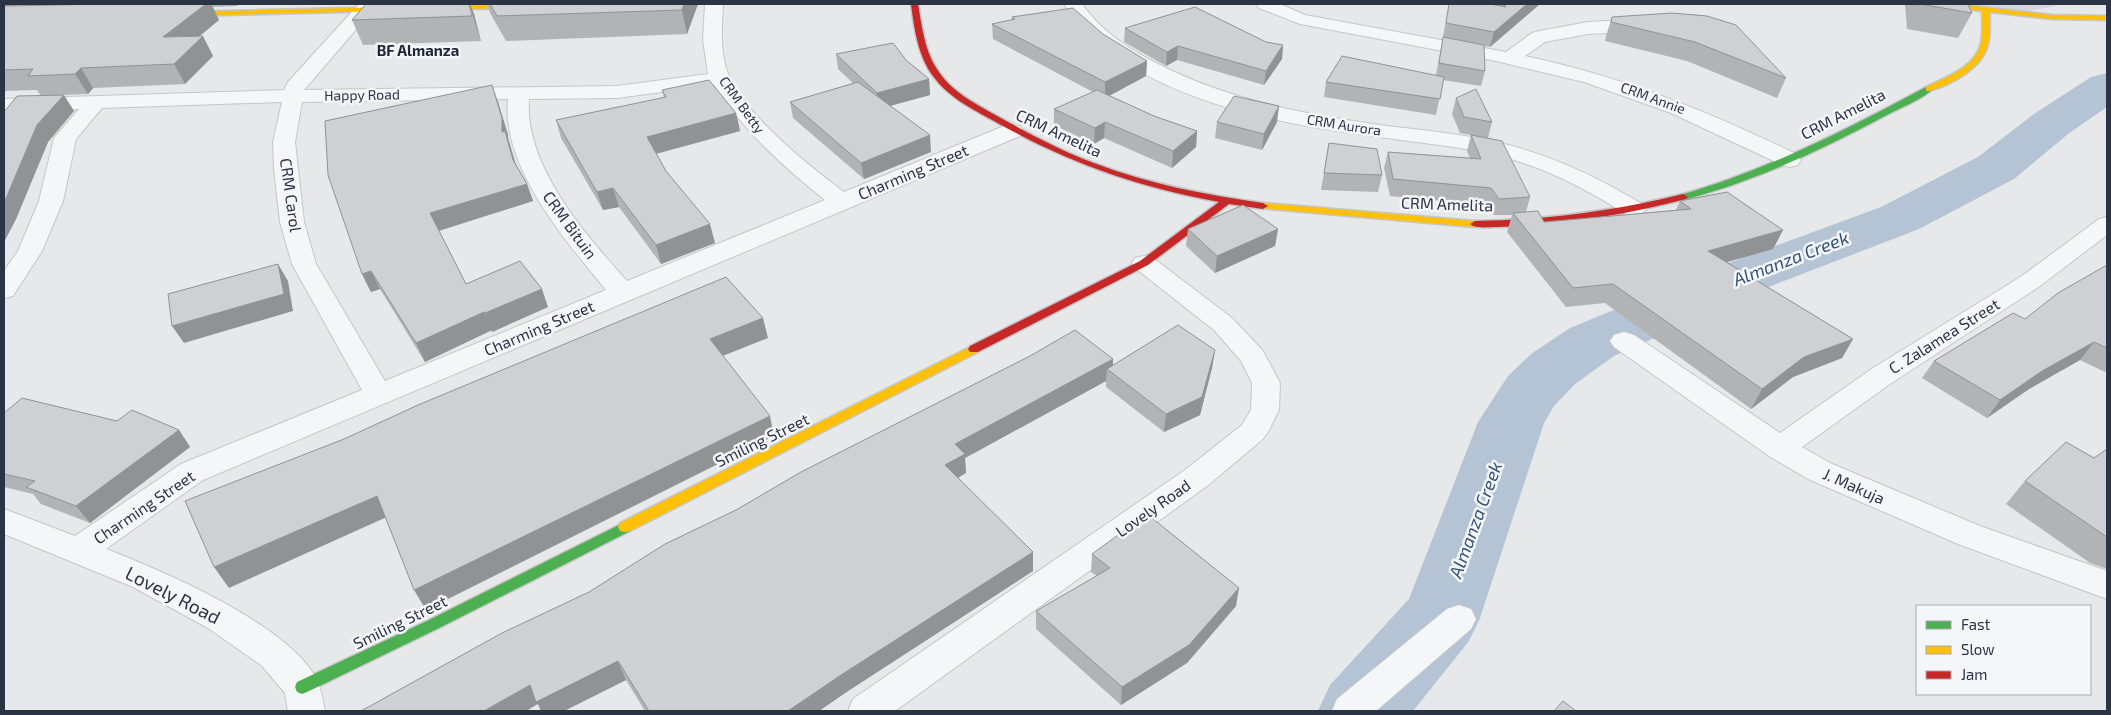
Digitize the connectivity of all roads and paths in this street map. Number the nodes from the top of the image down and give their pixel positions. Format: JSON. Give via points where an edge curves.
{"nodes":[{"id":1,"x":540,"y":4,"type":"edge"},
{"id":2,"x":588,"y":4,"type":"edge"},
{"id":3,"x":714,"y":4,"type":"edge"},
{"id":4,"x":914,"y":4,"type":"edge"},
{"id":5,"x":1073,"y":4,"type":"edge"},
{"id":6,"x":1265,"y":4,"type":"edge"},
{"id":7,"x":1939,"y":4,"type":"edge"},
{"id":8,"x":367,"y":7,"type":"edge"},
{"id":9,"x":195,"y":9,"type":"edge"},
{"id":10,"x":1986,"y":10,"type":"junction"},
{"id":11,"x":170,"y":14,"type":"edge"},
{"id":12,"x":2107,"y":18,"type":"edge"},
{"id":13,"x":1666,"y":24,"type":"edge"},
{"id":14,"x":1508,"y":59,"type":"junction"},
{"id":15,"x":720,"y":78,"type":"junction"},
{"id":16,"x":518,"y":93,"type":"junction"},
{"id":17,"x":293,"y":96,"type":"junction"},
{"id":18,"x":96,"y":102,"type":"junction"},
{"id":19,"x":4,"y":105,"type":"edge"},
{"id":20,"x":1012,"y":131,"type":"junction"},
{"id":21,"x":1790,"y":160,"type":"junction"},
{"id":22,"x":842,"y":202,"type":"junction"},
{"id":23,"x":1225,"y":202,"type":"junction"},
{"id":24,"x":1634,"y":209,"type":"junction"},
{"id":25,"x":2107,"y":224,"type":"edge"},
{"id":26,"x":1144,"y":263,"type":"junction"},
{"id":27,"x":4,"y":290,"type":"edge"},
{"id":28,"x":623,"y":293,"type":"junction"},
{"id":29,"x":1624,"y":341,"type":"dead end"},
{"id":30,"x":379,"y":395,"type":"junction"},
{"id":31,"x":1780,"y":448,"type":"junction"},
{"id":32,"x":4,"y":522,"type":"edge"},
{"id":33,"x":80,"y":550,"type":"junction"},
{"id":34,"x":2107,"y":585,"type":"edge"},
{"id":35,"x":1459,"y":619,"type":"dead end"},
{"id":36,"x":304,"y":699,"type":"edge"},
{"id":37,"x":866,"y":711,"type":"edge"},
{"id":38,"x":1350,"y":711,"type":"edge"}],
"edges":[{"from":1,"to":2,"type":"street"},
{"from":1,"to":8,"type":"street"},
{"from":3,"to":15,"type":"street","name":"CRM Betty","via":[[711,30],[714,61]]},
{"from":4,"to":20,"type":"street","name":"CRM Amelita","via":[[936,75]]},
{"from":5,"to":24,"type":"street","name":"CRM Aurora","via":[[1102,37],[1165,77],[1201,92],[1252,108],[1517,153],[1576,176]]},
{"from":6,"to":14,"type":"street","name":"CRM Annie","via":[[1300,19]]},
{"from":7,"to":10,"type":"street"},
{"from":8,"to":9,"type":"street"},
{"from":8,"to":17,"type":"street","name":"CRM Carol","via":[[295,86]]},
{"from":9,"to":11,"type":"street"},
{"from":10,"to":12,"type":"street","via":[[2052,17]]},
{"from":10,"to":21,"type":"street","name":"CRM Amelita","via":[[1987,41],[1980,57],[1968,68]]},
{"from":13,"to":14,"type":"street","via":[[1563,32],[1539,37]]},
{"from":14,"to":21,"type":"street","name":"CRM Annie","via":[[1560,69],[1664,102],[1721,125]]},
{"from":15,"to":16,"type":"street","name":"Happy Road","via":[[617,92]]},
{"from":15,"to":22,"type":"street","name":"CRM Betty","via":[[753,126]]},
{"from":16,"to":17,"type":"street","name":"Happy Road"},
{"from":16,"to":28,"type":"street","name":"CRM Bituin","via":[[518,119],[546,195]]},
{"from":17,"to":18,"type":"street","name":"Happy Road"},
{"from":17,"to":30,"type":"street","name":"CRM Carol","via":[[284,142],[285,169],[292,222],[304,264]]},
{"from":18,"to":19,"type":"street","name":"Happy Road"},
{"from":18,"to":27,"type":"street","via":[[66,138],[51,201],[30,252]]},
{"from":20,"to":22,"type":"street","name":"Charming Street"},
{"from":20,"to":23,"type":"street","name":"CRM Amelita","via":[[1082,164],[1150,187]]},
{"from":21,"to":24,"type":"street","name":"CRM Amelita","via":[[1695,194]]},
{"from":22,"to":28,"type":"street","name":"Charming Street"},
{"from":23,"to":24,"type":"street","name":"CRM Amelita","via":[[1295,212],[1471,224],[1574,220]]},
{"from":23,"to":26,"type":"street","name":"Smiling Street"},
{"from":25,"to":31,"type":"street","name":"C. Zalamea Street","via":[[2031,281],[1880,377]]},
{"from":26,"to":36,"type":"street","name":"Smiling Street","via":[[440,621]]},
{"from":26,"to":37,"type":"street","name":"Lovely Road","via":[[1224,324],[1253,357],[1266,383],[1265,410],[1253,432],[1196,478]]},
{"from":28,"to":30,"type":"street","name":"Charming Street"},
{"from":29,"to":31,"type":"street","name":"J. Makuja"},
{"from":30,"to":33,"type":"street","name":"Charming Street","via":[[192,472]]},
{"from":31,"to":34,"type":"street","name":"J. Makuja","via":[[1818,471],[1969,535]]},
{"from":32,"to":33,"type":"street","name":"Lovely Road"},
{"from":33,"to":36,"type":"street","name":"Lovely Road","via":[[145,578],[220,618],[274,654]]},
{"from":35,"to":38,"type":"street"}]}
